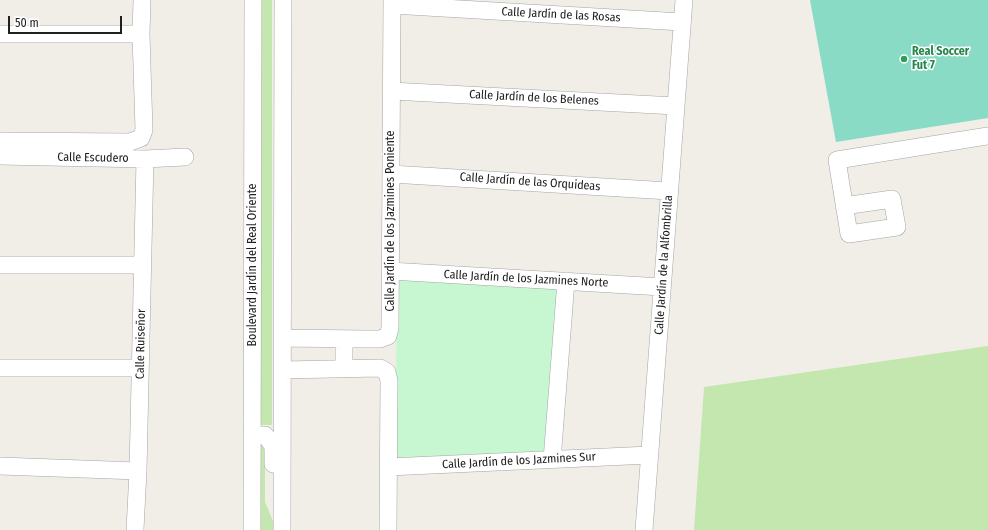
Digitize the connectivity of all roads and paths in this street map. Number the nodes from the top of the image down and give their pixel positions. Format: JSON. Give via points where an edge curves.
{"nodes":[{"id":1,"x":142,"y":0,"type":"edge"},
{"id":2,"x":253,"y":0,"type":"edge"},
{"id":3,"x":283,"y":0,"type":"edge"},
{"id":4,"x":684,"y":0,"type":"edge"},
{"id":5,"x":392,"y":2,"type":"edge"},
{"id":6,"x":682,"y":22,"type":"junction"},
{"id":7,"x":0,"y":34,"type":"edge"},
{"id":8,"x":141,"y":34,"type":"junction"},
{"id":9,"x":392,"y":91,"type":"junction"},
{"id":10,"x":676,"y":106,"type":"junction"},
{"id":11,"x":988,"y":136,"type":"edge"},
{"id":12,"x":0,"y":141,"type":"edge"},
{"id":13,"x":0,"y":156,"type":"edge"},
{"id":14,"x":185,"y":157,"type":"dead end"},
{"id":15,"x":145,"y":159,"type":"junction"},
{"id":16,"x":391,"y":174,"type":"junction"},
{"id":17,"x":669,"y":191,"type":"junction"},
{"id":18,"x":844,"y":206,"type":"dead end"},
{"id":19,"x":0,"y":265,"type":"edge"},
{"id":20,"x":142,"y":265,"type":"junction"},
{"id":21,"x":390,"y":271,"type":"junction"},
{"id":22,"x":566,"y":281,"type":"junction"},
{"id":23,"x":662,"y":287,"type":"junction"},
{"id":24,"x":283,"y":338,"type":"junction"},
{"id":25,"x":344,"y":339,"type":"junction"},
{"id":26,"x":0,"y":368,"type":"edge"},
{"id":27,"x":140,"y":368,"type":"junction"},
{"id":28,"x":344,"y":368,"type":"junction"},
{"id":29,"x":283,"y":370,"type":"junction"},
{"id":30,"x":252,"y":435,"type":"junction"},
{"id":31,"x":650,"y":455,"type":"junction"},
{"id":32,"x":552,"y":460,"type":"junction"},
{"id":33,"x":0,"y":466,"type":"edge"},
{"id":34,"x":388,"y":467,"type":"junction"},
{"id":35,"x":138,"y":471,"type":"junction"},
{"id":36,"x":282,"y":498,"type":"junction"},
{"id":37,"x":135,"y":530,"type":"edge"},
{"id":38,"x":252,"y":530,"type":"edge"},
{"id":39,"x":282,"y":530,"type":"edge"},
{"id":40,"x":388,"y":530,"type":"edge"},
{"id":41,"x":644,"y":530,"type":"edge"}],
"edges":[{"from":1,"to":8,"type":"street"},
{"from":2,"to":30,"type":"street","name":"Boulevard Jardín del Real Oriente"},
{"from":3,"to":24,"type":"street"},
{"from":4,"to":6,"type":"street","name":"Calle Jardín de la Alfombrilla"},
{"from":5,"to":6,"type":"street","name":"Calle Jardín de las Rosas"},
{"from":5,"to":9,"type":"street","name":"Calle Jardín de los Jazmines Poniente"},
{"from":6,"to":10,"type":"street","name":"Calle Jardín de la Alfombrilla"},
{"from":7,"to":8,"type":"street"},
{"from":8,"to":12,"type":"street","name":"Calle Escudero","via":[[144,130],[141,138],[130,142]]},
{"from":9,"to":10,"type":"street","name":"Calle Jardín de los Belenes"},
{"from":9,"to":16,"type":"street","name":"Calle Jardín de los Jazmines Poniente"},
{"from":10,"to":17,"type":"street","name":"Calle Jardín de la Alfombrilla"},
{"from":11,"to":18,"type":"street","via":[[837,160]]},
{"from":13,"to":15,"type":"street","name":"Calle Escudero"},
{"from":14,"to":15,"type":"street","name":"Calle Escudero"},
{"from":15,"to":20,"type":"street","name":"Calle Ruiseñor"},
{"from":16,"to":17,"type":"street","name":"Calle Jardín de las Orquideas"},
{"from":16,"to":21,"type":"street","name":"Calle Jardín de los Jazmines Poniente"},
{"from":17,"to":23,"type":"street","name":"Calle Jardín de la Alfombrilla"},
{"from":19,"to":20,"type":"street"},
{"from":20,"to":27,"type":"street","name":"Calle Ruiseñor"},
{"from":21,"to":22,"type":"street","name":"Calle Jardín de los Jazmines Norte"},
{"from":21,"to":25,"type":"street","name":"Calle Jardín de los Jazmines Poniente","via":[[388,336],[380,339]]},
{"from":22,"to":23,"type":"street","name":"Calle Jardín de los Jazmines Norte"},
{"from":22,"to":32,"type":"street"},
{"from":23,"to":31,"type":"street","name":"Calle Jardín de la Alfombrilla"},
{"from":24,"to":25,"type":"street","name":"Calle Jardín de los Jazmines Poniente"},
{"from":24,"to":29,"type":"street"},
{"from":25,"to":28,"type":"street"},
{"from":26,"to":27,"type":"street"},
{"from":27,"to":35,"type":"street","name":"Calle Ruiseñor"},
{"from":28,"to":29,"type":"street"},
{"from":28,"to":34,"type":"street","via":[[380,368],[387,372]]},
{"from":29,"to":36,"type":"street"},
{"from":30,"to":36,"type":"street","via":[[266,435],[273,446],[275,486]]},
{"from":30,"to":38,"type":"street","name":"Boulevard Jardín del Real Oriente"},
{"from":31,"to":32,"type":"street","name":"Calle Jardín de los Jazmines Sur"},
{"from":31,"to":41,"type":"street","name":"Calle Jardín de la Alfombrilla"},
{"from":32,"to":34,"type":"street","name":"Calle Jardín de los Jazmines Sur"},
{"from":33,"to":35,"type":"street"},
{"from":34,"to":40,"type":"street"},
{"from":35,"to":37,"type":"street","name":"Calle Ruiseñor"},
{"from":36,"to":39,"type":"street"}]}
